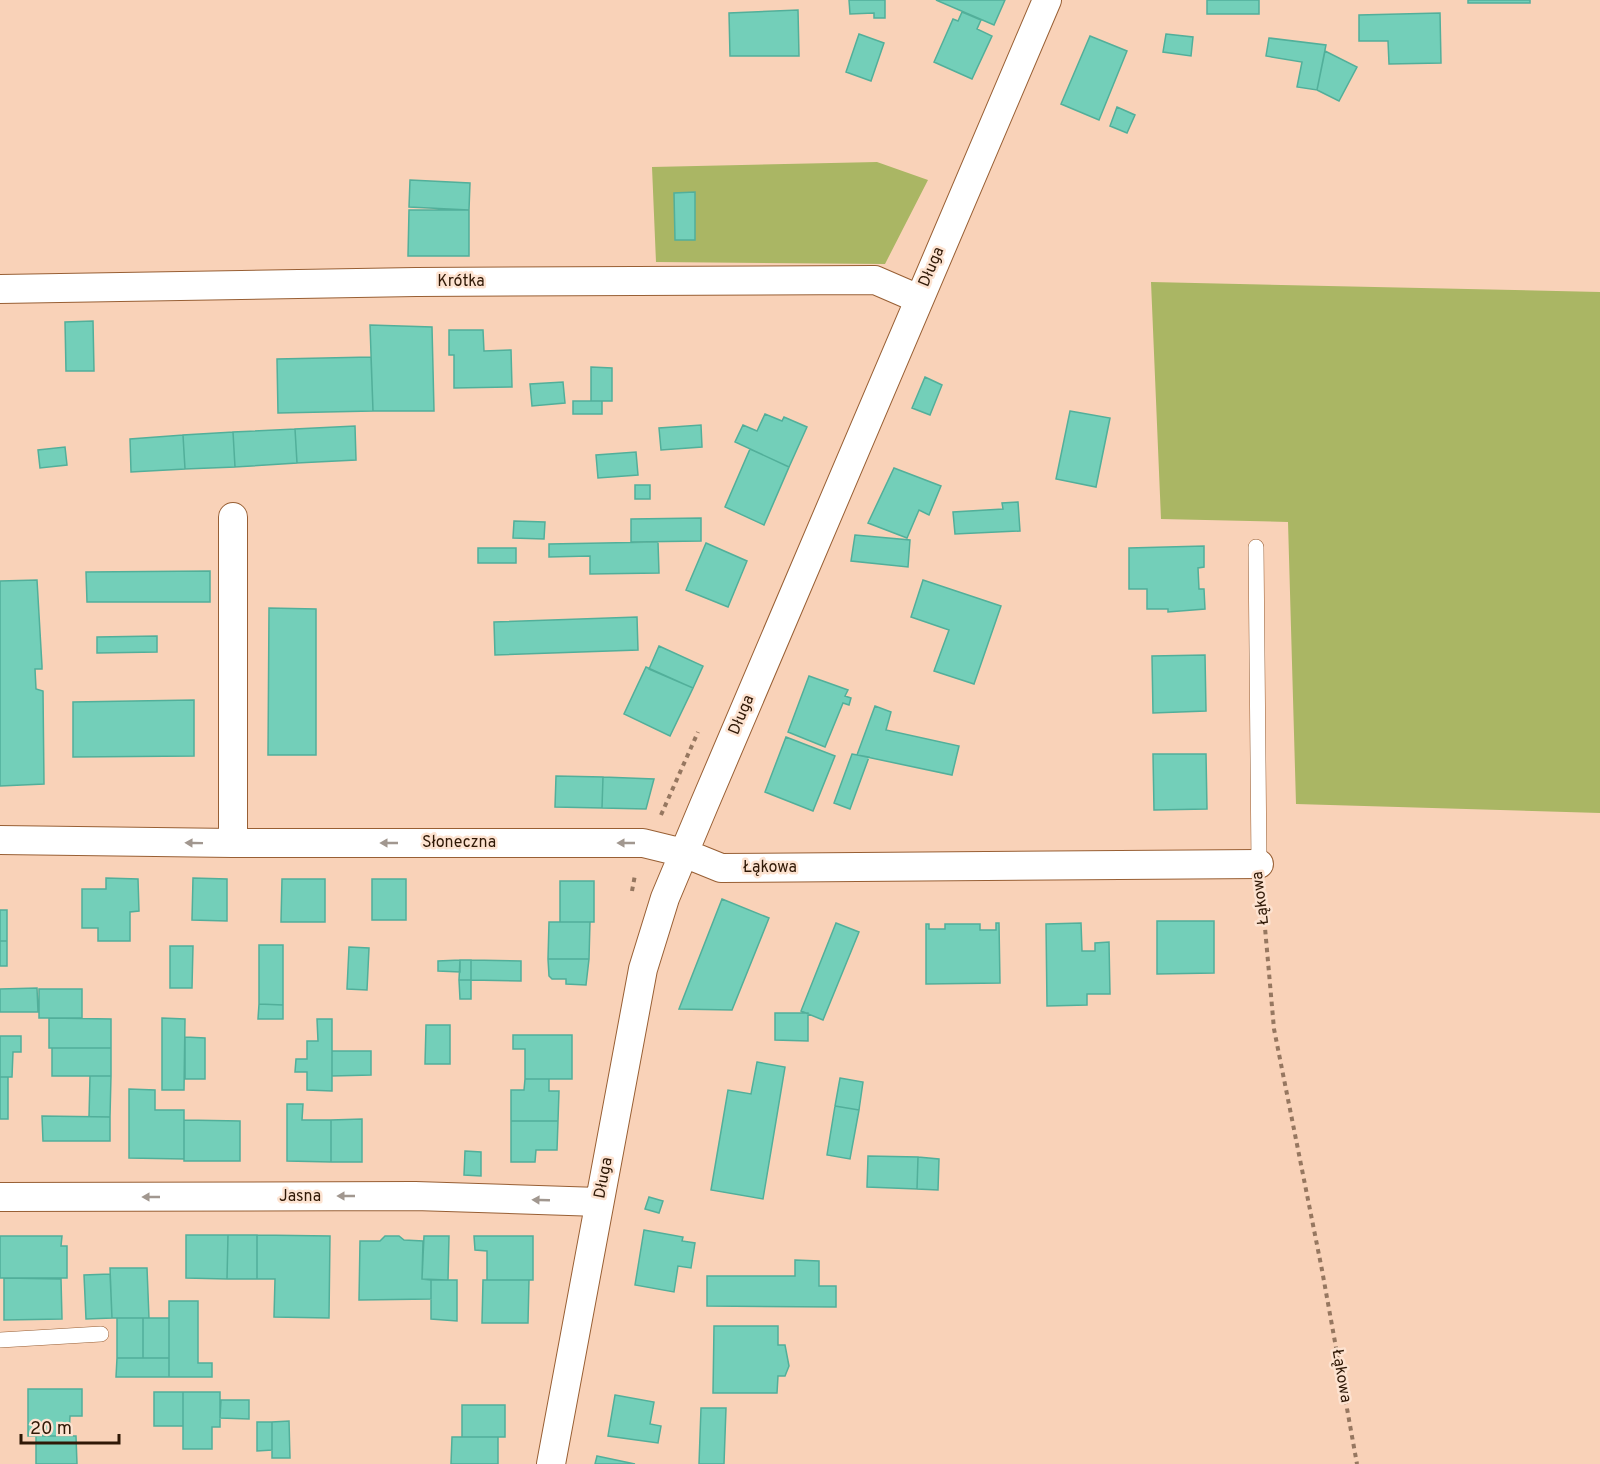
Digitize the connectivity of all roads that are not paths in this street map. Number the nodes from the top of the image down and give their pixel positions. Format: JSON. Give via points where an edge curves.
{"nodes":[{"id":1,"x":1047,"y":0,"type":"edge"},
{"id":2,"x":0,"y":290,"type":"edge"},
{"id":3,"x":919,"y":298,"type":"junction"},
{"id":4,"x":233,"y":517,"type":"dead end"},
{"id":5,"x":1256,"y":547,"type":"dead end"},
{"id":6,"x":0,"y":840,"type":"edge"},
{"id":7,"x":233,"y":843,"type":"junction"},
{"id":8,"x":684,"y":853,"type":"junction"},
{"id":9,"x":1259,"y":864,"type":"joint"},
{"id":10,"x":0,"y":1197,"type":"edge"},
{"id":11,"x":599,"y":1202,"type":"junction"},
{"id":12,"x":101,"y":1334,"type":"dead end"},
{"id":13,"x":0,"y":1340,"type":"edge"},
{"id":14,"x":551,"y":1464,"type":"edge"}],
"edges":[{"from":1,"to":3,"type":"street","name":"Długa"},
{"from":2,"to":3,"type":"street","name":"Krótka","via":[[416,282],[875,280]]},
{"from":3,"to":8,"type":"street","name":"Długa"},
{"from":4,"to":7,"type":"street"},
{"from":5,"to":9,"type":"lane"},
{"from":7,"to":6,"type":"street","name":"Słoneczna","one_way":true},
{"from":8,"to":7,"type":"street","name":"Słoneczna","one_way":true,"via":[[643,843]]},
{"from":8,"to":9,"type":"street","name":"Łąkowa","via":[[721,868]]},
{"from":8,"to":11,"type":"street","name":"Długa","via":[[643,969]]},
{"from":11,"to":10,"type":"street","name":"Jasna","one_way":true,"via":[[416,1196]]},
{"from":11,"to":14,"type":"street","name":"Długa"},
{"from":12,"to":13,"type":"lane"}]}
